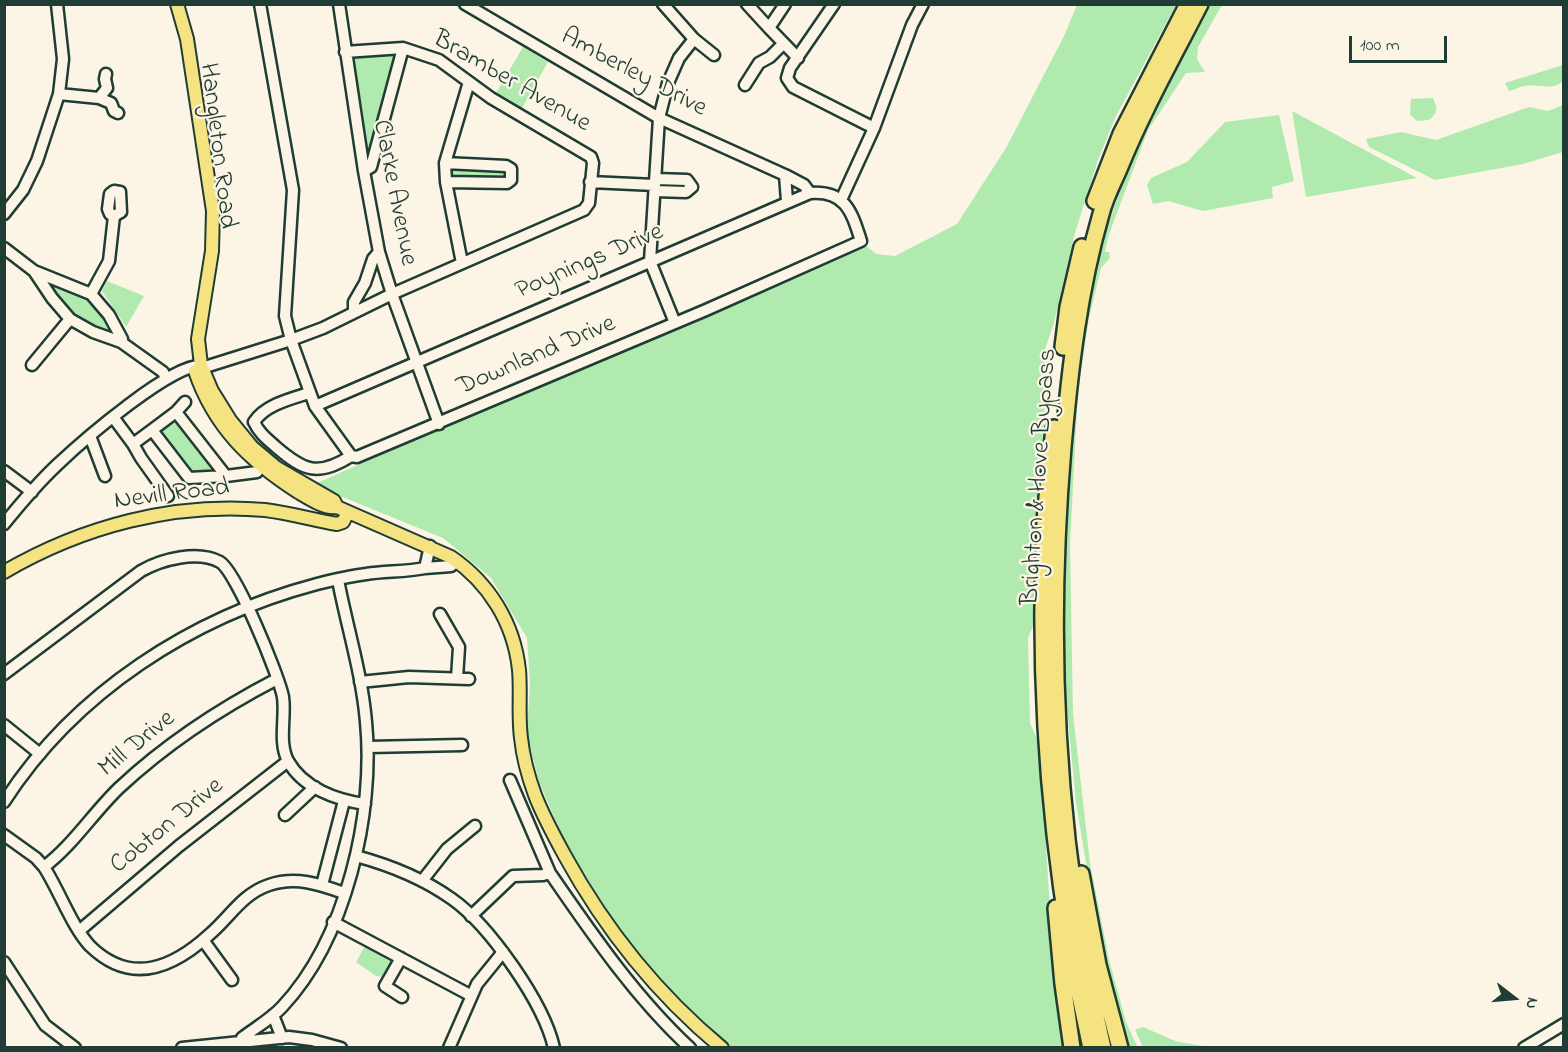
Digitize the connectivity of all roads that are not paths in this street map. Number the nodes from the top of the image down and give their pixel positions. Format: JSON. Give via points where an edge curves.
{"nodes":[{"id":1,"x":57,"y":4,"type":"edge"},
{"id":2,"x":169,"y":4,"type":"edge"},
{"id":3,"x":177,"y":4,"type":"edge"},
{"id":4,"x":260,"y":4,"type":"edge"},
{"id":5,"x":339,"y":4,"type":"edge"},
{"id":6,"x":465,"y":4,"type":"edge"},
{"id":7,"x":663,"y":4,"type":"edge"},
{"id":8,"x":747,"y":4,"type":"edge"},
{"id":9,"x":785,"y":4,"type":"edge"},
{"id":10,"x":834,"y":4,"type":"edge"},
{"id":11,"x":923,"y":4,"type":"edge"},
{"id":12,"x":1188,"y":4,"type":"edge"},
{"id":13,"x":1200,"y":4,"type":"edge"},
{"id":14,"x":769,"y":28,"type":"junction"},
{"id":15,"x":694,"y":39,"type":"junction"},
{"id":16,"x":783,"y":44,"type":"junction"},
{"id":17,"x":403,"y":48,"type":"junction"},
{"id":18,"x":345,"y":52,"type":"junction"},
{"id":19,"x":714,"y":55,"type":"dead end"},
{"id":20,"x":798,"y":57,"type":"junction"},
{"id":21,"x":187,"y":62,"type":"junction"},
{"id":22,"x":106,"y":74,"type":"dead end"},
{"id":23,"x":469,"y":82,"type":"junction"},
{"id":24,"x":745,"y":85,"type":"dead end"},
{"id":25,"x":58,"y":94,"type":"junction"},
{"id":26,"x":99,"y":98,"type":"junction"},
{"id":27,"x":118,"y":113,"type":"dead end"},
{"id":28,"x":659,"y":118,"type":"junction"},
{"id":29,"x":874,"y":128,"type":"junction"},
{"id":30,"x":445,"y":163,"type":"junction"},
{"id":31,"x":364,"y":171,"type":"junction"},
{"id":32,"x":785,"y":175,"type":"junction"},
{"id":33,"x":446,"y":182,"type":"junction"},
{"id":34,"x":590,"y":182,"type":"junction"},
{"id":35,"x":656,"y":185,"type":"junction"},
{"id":36,"x":810,"y":193,"type":"junction"},
{"id":37,"x":841,"y":200,"type":"junction"},
{"id":38,"x":787,"y":201,"type":"junction"},
{"id":39,"x":4,"y":214,"type":"edge"},
{"id":40,"x":114,"y":216,"type":"dead end"},
{"id":41,"x":4,"y":248,"type":"edge"},
{"id":42,"x":379,"y":252,"type":"junction"},
{"id":43,"x":650,"y":261,"type":"junction"},
{"id":44,"x":462,"y":263,"type":"junction"},
{"id":45,"x":34,"y":270,"type":"junction"},
{"id":46,"x":91,"y":294,"type":"junction"},
{"id":47,"x":392,"y":294,"type":"junction"},
{"id":48,"x":354,"y":311,"type":"junction"},
{"id":49,"x":70,"y":319,"type":"junction"},
{"id":50,"x":675,"y":323,"type":"junction"},
{"id":51,"x":291,"y":340,"type":"junction"},
{"id":52,"x":121,"y":342,"type":"junction"},
{"id":53,"x":416,"y":363,"type":"junction"},
{"id":54,"x":32,"y":365,"type":"dead end"},
{"id":55,"x":197,"y":365,"type":"junction"},
{"id":56,"x":166,"y":378,"type":"junction"},
{"id":57,"x":309,"y":393,"type":"junction"},
{"id":58,"x":186,"y":402,"type":"dead end"},
{"id":59,"x":315,"y":406,"type":"junction"},
{"id":60,"x":176,"y":412,"type":"junction"},
{"id":61,"x":113,"y":417,"type":"junction"},
{"id":62,"x":439,"y":424,"type":"junction"},
{"id":63,"x":152,"y":430,"type":"junction"},
{"id":64,"x":90,"y":436,"type":"junction"},
{"id":65,"x":134,"y":444,"type":"junction"},
{"id":66,"x":351,"y":456,"type":"junction"},
{"id":67,"x":4,"y":471,"type":"edge"},
{"id":68,"x":257,"y":472,"type":"dead end"},
{"id":69,"x":105,"y":476,"type":"dead end"},
{"id":70,"x":226,"y":476,"type":"junction"},
{"id":71,"x":32,"y":492,"type":"junction"},
{"id":72,"x":168,"y":496,"type":"dead end"},
{"id":73,"x":343,"y":509,"type":"junction"},
{"id":74,"x":4,"y":524,"type":"edge"},
{"id":75,"x":430,"y":546,"type":"junction"},
{"id":76,"x":457,"y":561,"type":"junction"},
{"id":77,"x":425,"y":568,"type":"junction"},
{"id":78,"x":4,"y":572,"type":"edge"},
{"id":79,"x":338,"y":580,"type":"junction"},
{"id":80,"x":247,"y":607,"type":"junction"},
{"id":81,"x":440,"y":614,"type":"dead end"},
{"id":82,"x":4,"y":674,"type":"edge"},
{"id":83,"x":457,"y":678,"type":"junction"},
{"id":84,"x":469,"y":678,"type":"dead end"},
{"id":85,"x":277,"y":679,"type":"junction"},
{"id":86,"x":360,"y":682,"type":"junction"},
{"id":87,"x":4,"y":725,"type":"edge"},
{"id":88,"x":462,"y":746,"type":"dead end"},
{"id":89,"x":368,"y":747,"type":"junction"},
{"id":90,"x":40,"y":754,"type":"junction"},
{"id":91,"x":288,"y":761,"type":"junction"},
{"id":92,"x":1062,"y":774,"type":"junction"},
{"id":93,"x":510,"y":780,"type":"dead end"},
{"id":94,"x":315,"y":787,"type":"junction"},
{"id":95,"x":344,"y":801,"type":"junction"},
{"id":96,"x":4,"y":802,"type":"edge"},
{"id":97,"x":365,"y":804,"type":"junction"},
{"id":98,"x":285,"y":815,"type":"dead end"},
{"id":99,"x":1054,"y":823,"type":"junction"},
{"id":100,"x":475,"y":826,"type":"dead end"},
{"id":101,"x":4,"y":835,"type":"edge"},
{"id":102,"x":356,"y":856,"type":"junction"},
{"id":103,"x":44,"y":867,"type":"junction"},
{"id":104,"x":550,"y":873,"type":"junction"},
{"id":105,"x":422,"y":881,"type":"junction"},
{"id":106,"x":322,"y":885,"type":"junction"},
{"id":107,"x":344,"y":893,"type":"junction"},
{"id":108,"x":471,"y":916,"type":"junction"},
{"id":109,"x":333,"y":922,"type":"junction"},
{"id":110,"x":80,"y":931,"type":"junction"},
{"id":111,"x":203,"y":940,"type":"junction"},
{"id":112,"x":503,"y":952,"type":"junction"},
{"id":113,"x":401,"y":958,"type":"junction"},
{"id":114,"x":6,"y":969,"type":"edge"},
{"id":115,"x":232,"y":980,"type":"dead end"},
{"id":116,"x":470,"y":995,"type":"junction"},
{"id":117,"x":402,"y":997,"type":"dead end"},
{"id":118,"x":273,"y":1015,"type":"junction"},
{"id":119,"x":1563,"y":1024,"type":"edge"},
{"id":120,"x":282,"y":1038,"type":"junction"},
{"id":121,"x":243,"y":1042,"type":"junction"},
{"id":122,"x":75,"y":1047,"type":"edge"},
{"id":123,"x":182,"y":1047,"type":"edge"},
{"id":124,"x":341,"y":1047,"type":"edge"},
{"id":125,"x":449,"y":1047,"type":"edge"},
{"id":126,"x":554,"y":1047,"type":"edge"},
{"id":127,"x":690,"y":1047,"type":"edge"},
{"id":128,"x":722,"y":1047,"type":"edge"},
{"id":129,"x":1072,"y":1047,"type":"edge"},
{"id":130,"x":1091,"y":1047,"type":"edge"},
{"id":131,"x":1103,"y":1047,"type":"edge"},
{"id":132,"x":1120,"y":1047,"type":"edge"},
{"id":133,"x":1524,"y":1047,"type":"edge"}],
"edges":[{"from":1,"to":25,"type":"street","via":[[63,59]]},
{"from":2,"to":21,"type":"main road","name":"Hangleton Road"},
{"from":3,"to":21,"type":"main road","name":"Hangleton Road","via":[[187,39]]},
{"from":4,"to":51,"type":"street","via":[[293,190],[285,316]]},
{"from":5,"to":18,"type":"street","name":"Clarke Avenue"},
{"from":6,"to":28,"type":"street","name":"Amberley Drive"},
{"from":7,"to":15,"type":"street"},
{"from":8,"to":14,"type":"street"},
{"from":9,"to":14,"type":"street"},
{"from":10,"to":20,"type":"street"},
{"from":11,"to":29,"type":"street"},
{"from":12,"to":99,"type":"highway","name":"Brighton & Hove Bypass","via":[[1120,134],[1092,207],[1068,306],[1045,521],[1045,677]]},
{"from":13,"to":92,"type":"highway","name":"Brighton & Hove Bypass","via":[[1128,147],[1101,211],[1078,311],[1057,522],[1056,650]]},
{"from":14,"to":16,"type":"street"},
{"from":15,"to":19,"type":"street"},
{"from":15,"to":28,"type":"street","via":[[679,58]]},
{"from":16,"to":20,"type":"street"},
{"from":16,"to":24,"type":"street","via":[[759,63]]},
{"from":17,"to":18,"type":"street","name":"Bramber Avenue"},
{"from":17,"to":23,"type":"street","name":"Bramber Avenue","via":[[440,60]]},
{"from":17,"to":31,"type":"street","via":[[371,167]]},
{"from":18,"to":31,"type":"street","name":"Clarke Avenue"},
{"from":20,"to":29,"type":"street","via":[[787,78],[793,87]]},
{"from":21,"to":55,"type":"main road","name":"Hangleton Road","via":[[214,221]]},
{"from":22,"to":26,"type":"street","via":[[107,88]]},
{"from":23,"to":30,"type":"street"},
{"from":23,"to":34,"type":"street","name":"Bramber Avenue","via":[[584,151],[593,163]]},
{"from":25,"to":26,"type":"street"},
{"from":25,"to":39,"type":"street","via":[[37,161],[23,190]]},
{"from":26,"to":27,"type":"street","via":[[111,103]]},
{"from":28,"to":32,"type":"street","name":"Amberley Drive"},
{"from":28,"to":35,"type":"street"},
{"from":29,"to":37,"type":"street"},
{"from":30,"to":33,"type":"street"},
{"from":30,"to":33,"type":"street","via":[[506,166],[512,175],[507,183]]},
{"from":31,"to":42,"type":"street","name":"Clarke Avenue"},
{"from":32,"to":36,"type":"street","name":"Amberley Drive"},
{"from":32,"to":38,"type":"street"},
{"from":33,"to":44,"type":"street"},
{"from":34,"to":35,"type":"street"},
{"from":34,"to":44,"type":"street","name":"Bramber Avenue","via":[[589,203],[584,210]]},
{"from":35,"to":43,"type":"street"},
{"from":36,"to":37,"type":"street","via":[[823,192]]},
{"from":36,"to":38,"type":"street","name":"Poynings Drive"},
{"from":37,"to":50,"type":"street","name":"Downland Drive","via":[[852,211],[861,241]]},
{"from":38,"to":43,"type":"street","name":"Poynings Drive"},
{"from":40,"to":46,"type":"street","via":[[109,261]]},
{"from":41,"to":45,"type":"street"},
{"from":42,"to":47,"type":"street","name":"Clarke Avenue"},
{"from":42,"to":48,"type":"street","via":[[354,302]]},
{"from":43,"to":50,"type":"street"},
{"from":43,"to":53,"type":"street","name":"Poynings Drive"},
{"from":44,"to":47,"type":"street"},
{"from":45,"to":46,"type":"street"},
{"from":45,"to":49,"type":"street"},
{"from":46,"to":52,"type":"street","via":[[109,315]]},
{"from":47,"to":48,"type":"street","name":"Clarke Avenue"},
{"from":47,"to":53,"type":"street"},
{"from":48,"to":51,"type":"street","name":"Clarke Avenue"},
{"from":49,"to":52,"type":"street"},
{"from":49,"to":54,"type":"street"},
{"from":50,"to":62,"type":"street","name":"Downland Drive"},
{"from":51,"to":55,"type":"street","name":"Clarke Avenue","via":[[205,367]]},
{"from":51,"to":57,"type":"street"},
{"from":52,"to":56,"type":"street"},
{"from":53,"to":59,"type":"street","name":"Poynings Drive"},
{"from":53,"to":62,"type":"street"},
{"from":55,"to":56,"type":"street","name":"Clarke Avenue"},
{"from":55,"to":73,"type":"main road","name":"Hangleton Road","via":[[242,442]]},
{"from":56,"to":61,"type":"street","name":"Clarke Avenue"},
{"from":57,"to":59,"type":"street"},
{"from":57,"to":66,"type":"street","name":"Downland Drive","via":[[259,414],[254,423],[258,431],[308,469],[333,468]]},
{"from":58,"to":60,"type":"street"},
{"from":59,"to":66,"type":"street"},
{"from":60,"to":63,"type":"street"},
{"from":60,"to":70,"type":"street"},
{"from":61,"to":64,"type":"street","name":"Clarke Avenue"},
{"from":61,"to":65,"type":"street"},
{"from":62,"to":66,"type":"street","name":"Downland Drive"},
{"from":63,"to":65,"type":"street"},
{"from":63,"to":70,"type":"street","via":[[189,478]]},
{"from":64,"to":69,"type":"street"},
{"from":64,"to":71,"type":"street","name":"Clarke Avenue"},
{"from":65,"to":72,"type":"street"},
{"from":67,"to":71,"type":"street"},
{"from":68,"to":70,"type":"street"},
{"from":71,"to":74,"type":"street","name":"Clarke Avenue"},
{"from":73,"to":75,"type":"main road","name":"Hangleton Road"},
{"from":73,"to":78,"type":"main road","name":"Nevill Road","via":[[343,522],[338,524],[245,509],[147,517],[70,539]]},
{"from":75,"to":76,"type":"main road","name":"Hangleton Road"},
{"from":75,"to":77,"type":"street"},
{"from":76,"to":77,"type":"street","via":[[451,566]]},
{"from":76,"to":128,"type":"main road","name":"Hangleton Road","via":[[487,590],[511,634],[519,670],[523,753],[549,827],[620,943],[665,996]]},
{"from":77,"to":79,"type":"street"},
{"from":79,"to":80,"type":"street"},
{"from":79,"to":86,"type":"street"},
{"from":80,"to":82,"type":"street","via":[[231,572],[220,562],[196,557],[162,562],[136,574]]},
{"from":80,"to":85,"type":"street"},
{"from":80,"to":90,"type":"street","via":[[192,632],[133,669],[91,703]]},
{"from":81,"to":83,"type":"street","via":[[459,647]]},
{"from":83,"to":84,"type":"street"},
{"from":83,"to":86,"type":"street"},
{"from":85,"to":91,"type":"street"},
{"from":85,"to":103,"type":"street","name":"Mill Drive","via":[[214,714],[132,777]]},
{"from":86,"to":89,"type":"street"},
{"from":87,"to":90,"type":"street"},
{"from":88,"to":89,"type":"street"},
{"from":89,"to":97,"type":"street"},
{"from":90,"to":96,"type":"street"},
{"from":91,"to":94,"type":"street"},
{"from":91,"to":110,"type":"street","name":"Cobton Drive","via":[[179,846]]},
{"from":92,"to":131,"type":"highway","name":"Brighton & Hove Bypass","via":[[1077,915]]},
{"from":92,"to":132,"type":"highway","via":[[1098,965]]},
{"from":93,"to":104,"type":"street"},
{"from":94,"to":95,"type":"street"},
{"from":94,"to":98,"type":"street"},
{"from":95,"to":97,"type":"street"},
{"from":95,"to":106,"type":"street"},
{"from":97,"to":102,"type":"street"},
{"from":99,"to":129,"type":"highway","via":[[1056,917]]},
{"from":99,"to":130,"type":"highway","name":"Brighton & Hove Bypass","via":[[1077,986]]},
{"from":100,"to":105,"type":"street","via":[[447,849]]},
{"from":101,"to":103,"type":"street"},
{"from":102,"to":105,"type":"street"},
{"from":102,"to":107,"type":"street"},
{"from":103,"to":110,"type":"street"},
{"from":104,"to":108,"type":"street","via":[[513,876]]},
{"from":104,"to":127,"type":"street","via":[[592,935]]},
{"from":105,"to":108,"type":"street"},
{"from":106,"to":107,"type":"street"},
{"from":106,"to":111,"type":"street","via":[[289,881],[260,889]]},
{"from":107,"to":109,"type":"street"},
{"from":108,"to":112,"type":"street"},
{"from":109,"to":113,"type":"street"},
{"from":109,"to":118,"type":"street","via":[[307,972]]},
{"from":110,"to":111,"type":"street","via":[[109,962],[139,970],[165,964]]},
{"from":111,"to":115,"type":"street"},
{"from":112,"to":116,"type":"street"},
{"from":112,"to":126,"type":"street","via":[[532,996]]},
{"from":113,"to":116,"type":"street"},
{"from":113,"to":117,"type":"street","via":[[381,985]]},
{"from":114,"to":122,"type":"street","via":[[45,1025]]},
{"from":116,"to":125,"type":"street"},
{"from":118,"to":120,"type":"street"},
{"from":118,"to":121,"type":"street","via":[[242,1038]]},
{"from":119,"to":133,"type":"street"},
{"from":120,"to":121,"type":"street"},
{"from":120,"to":124,"type":"street"},
{"from":121,"to":123,"type":"street"}]}
